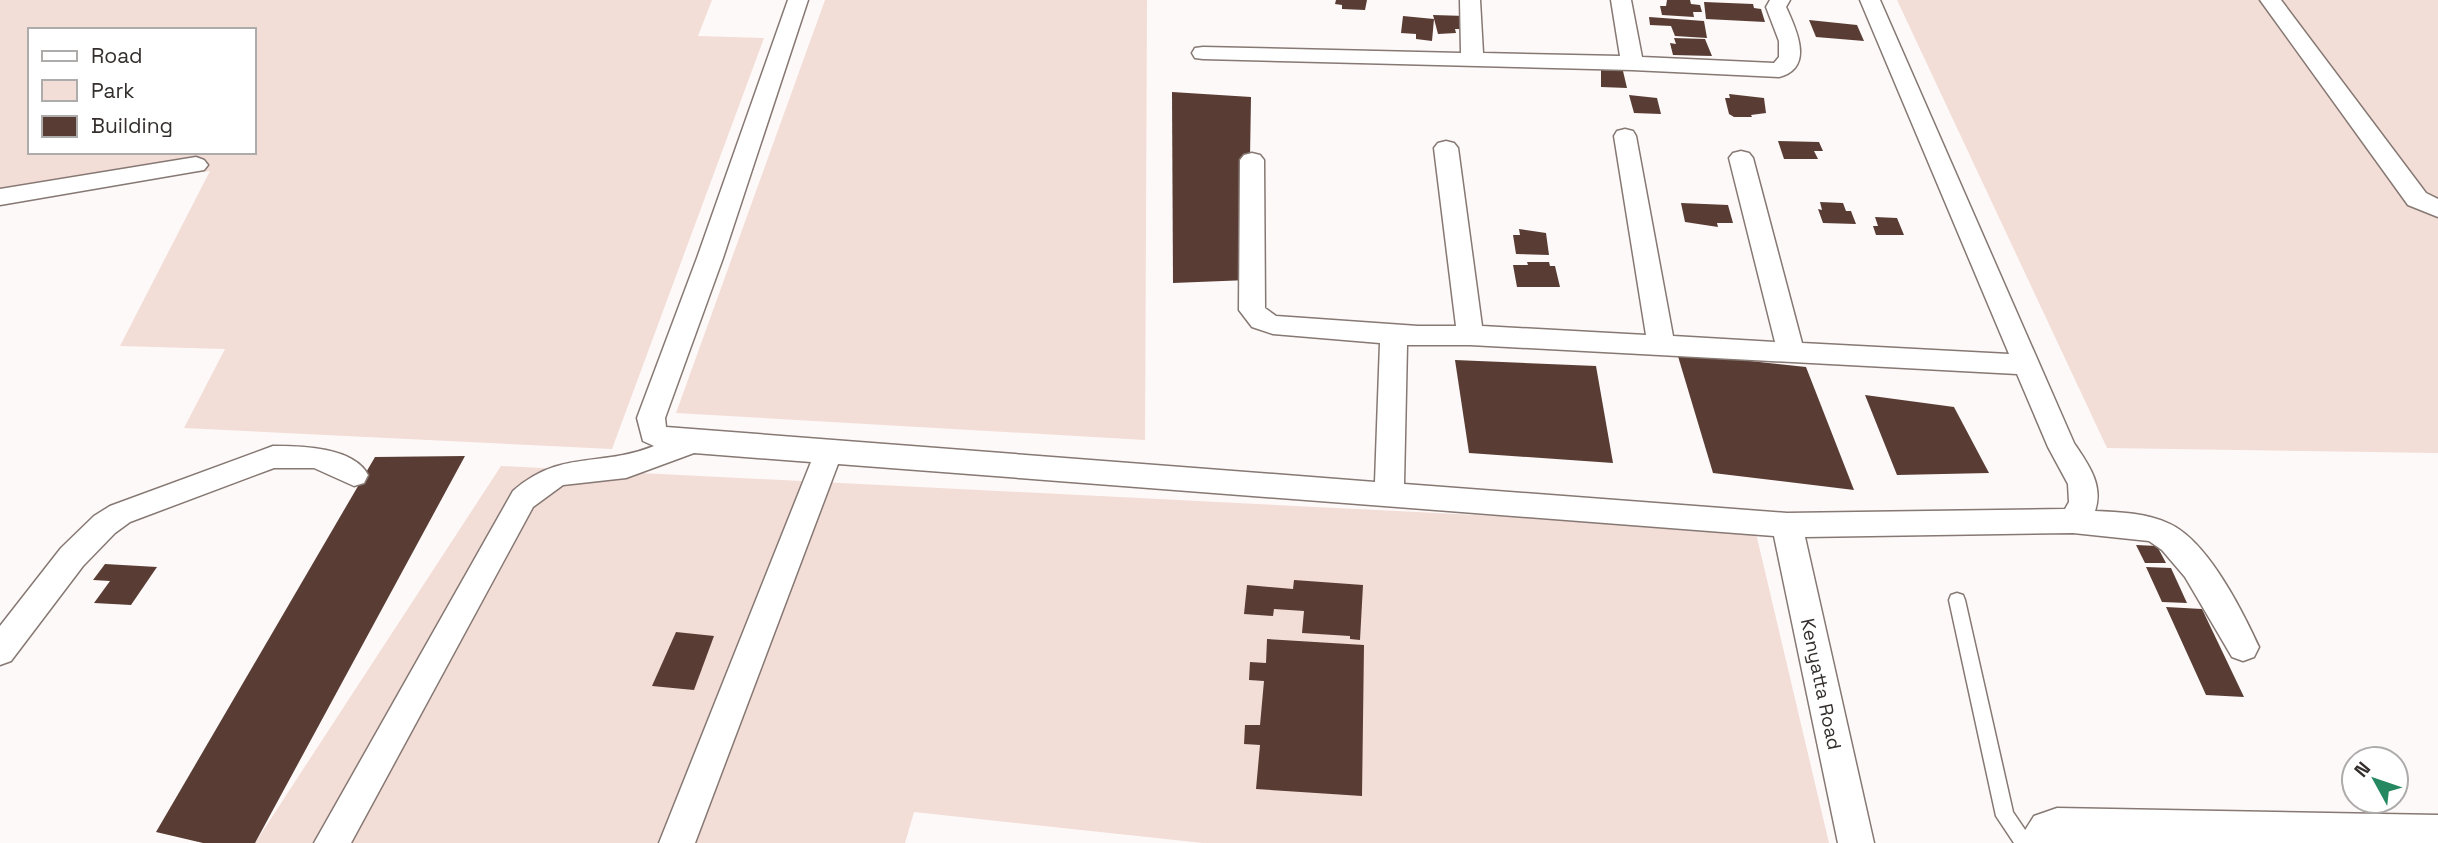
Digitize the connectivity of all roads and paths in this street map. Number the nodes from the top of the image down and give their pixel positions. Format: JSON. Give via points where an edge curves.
{"nodes":[{"id":1,"x":798,"y":0,"type":"edge"},
{"id":2,"x":1470,"y":0,"type":"edge"},
{"id":3,"x":1621,"y":0,"type":"edge"},
{"id":4,"x":1780,"y":0,"type":"edge"},
{"id":5,"x":1870,"y":0,"type":"edge"},
{"id":6,"x":2270,"y":0,"type":"edge"},
{"id":7,"x":1203,"y":52,"type":"dead end"},
{"id":8,"x":1472,"y":59,"type":"junction"},
{"id":9,"x":1632,"y":63,"type":"junction"},
{"id":10,"x":1625,"y":136,"type":"dead end"},
{"id":11,"x":1446,"y":148,"type":"dead end"},
{"id":12,"x":1741,"y":158,"type":"dead end"},
{"id":13,"x":1252,"y":160,"type":"dead end"},
{"id":14,"x":196,"y":165,"type":"dead end"},
{"id":15,"x":0,"y":197,"type":"edge"},
{"id":16,"x":2438,"y":209,"type":"edge"},
{"id":17,"x":1394,"y":335,"type":"junction"},
{"id":18,"x":1470,"y":335,"type":"junction"},
{"id":19,"x":1661,"y":345,"type":"junction"},
{"id":20,"x":1791,"y":351,"type":"junction"},
{"id":21,"x":2027,"y":365,"type":"junction"},
{"id":22,"x":689,"y":443,"type":"junction"},
{"id":23,"x":828,"y":454,"type":"junction"},
{"id":24,"x":354,"y":475,"type":"dead end"},
{"id":25,"x":1389,"y":495,"type":"junction"},
{"id":26,"x":2073,"y":521,"type":"junction"},
{"id":27,"x":1787,"y":525,"type":"junction"},
{"id":28,"x":1957,"y":600,"type":"dead end"},
{"id":29,"x":2243,"y":647,"type":"dead end"},
{"id":30,"x":0,"y":650,"type":"edge"},
{"id":31,"x":2438,"y":832,"type":"edge"},
{"id":32,"x":332,"y":843,"type":"edge"},
{"id":33,"x":677,"y":843,"type":"edge"},
{"id":34,"x":1856,"y":843,"type":"edge"},
{"id":35,"x":2025,"y":843,"type":"edge"},
{"id":36,"x":2035,"y":843,"type":"edge"}],
"edges":[{"from":1,"to":22,"type":"street","via":[[651,418],[653,433]]},
{"from":2,"to":8,"type":"street"},
{"from":3,"to":9,"type":"street"},
{"from":4,"to":9,"type":"street","via":[[1776,7],[1792,57],[1779,70]]},
{"from":5,"to":21,"type":"street"},
{"from":6,"to":16,"type":"street","via":[[2417,199]]},
{"from":7,"to":8,"type":"street"},
{"from":8,"to":9,"type":"street"},
{"from":10,"to":19,"type":"street"},
{"from":11,"to":18,"type":"street"},
{"from":12,"to":20,"type":"street"},
{"from":13,"to":17,"type":"street","via":[[1252,310],[1261,320],[1291,329]]},
{"from":14,"to":15,"type":"street"},
{"from":17,"to":18,"type":"street"},
{"from":17,"to":25,"type":"street"},
{"from":18,"to":19,"type":"street"},
{"from":19,"to":20,"type":"street"},
{"from":20,"to":21,"type":"street"},
{"from":21,"to":26,"type":"street","via":[[2086,496],[2083,510]]},
{"from":22,"to":23,"type":"street"},
{"from":22,"to":32,"type":"street","via":[[618,469],[556,474],[523,499]]},
{"from":23,"to":25,"type":"street"},
{"from":23,"to":33,"type":"street"},
{"from":24,"to":30,"type":"street","via":[[317,457],[272,457],[120,514],[102,524],[85,543]]},
{"from":25,"to":27,"type":"street"},
{"from":26,"to":27,"type":"street"},
{"from":26,"to":29,"type":"street","via":[[2159,533],[2174,543],[2196,568]]},
{"from":27,"to":34,"type":"street","name":"Kenyatta Road"},
{"from":28,"to":35,"type":"lane","via":[[2005,816]]},
{"from":31,"to":36,"type":"street","via":[[2057,825],[2046,828]]}]}
